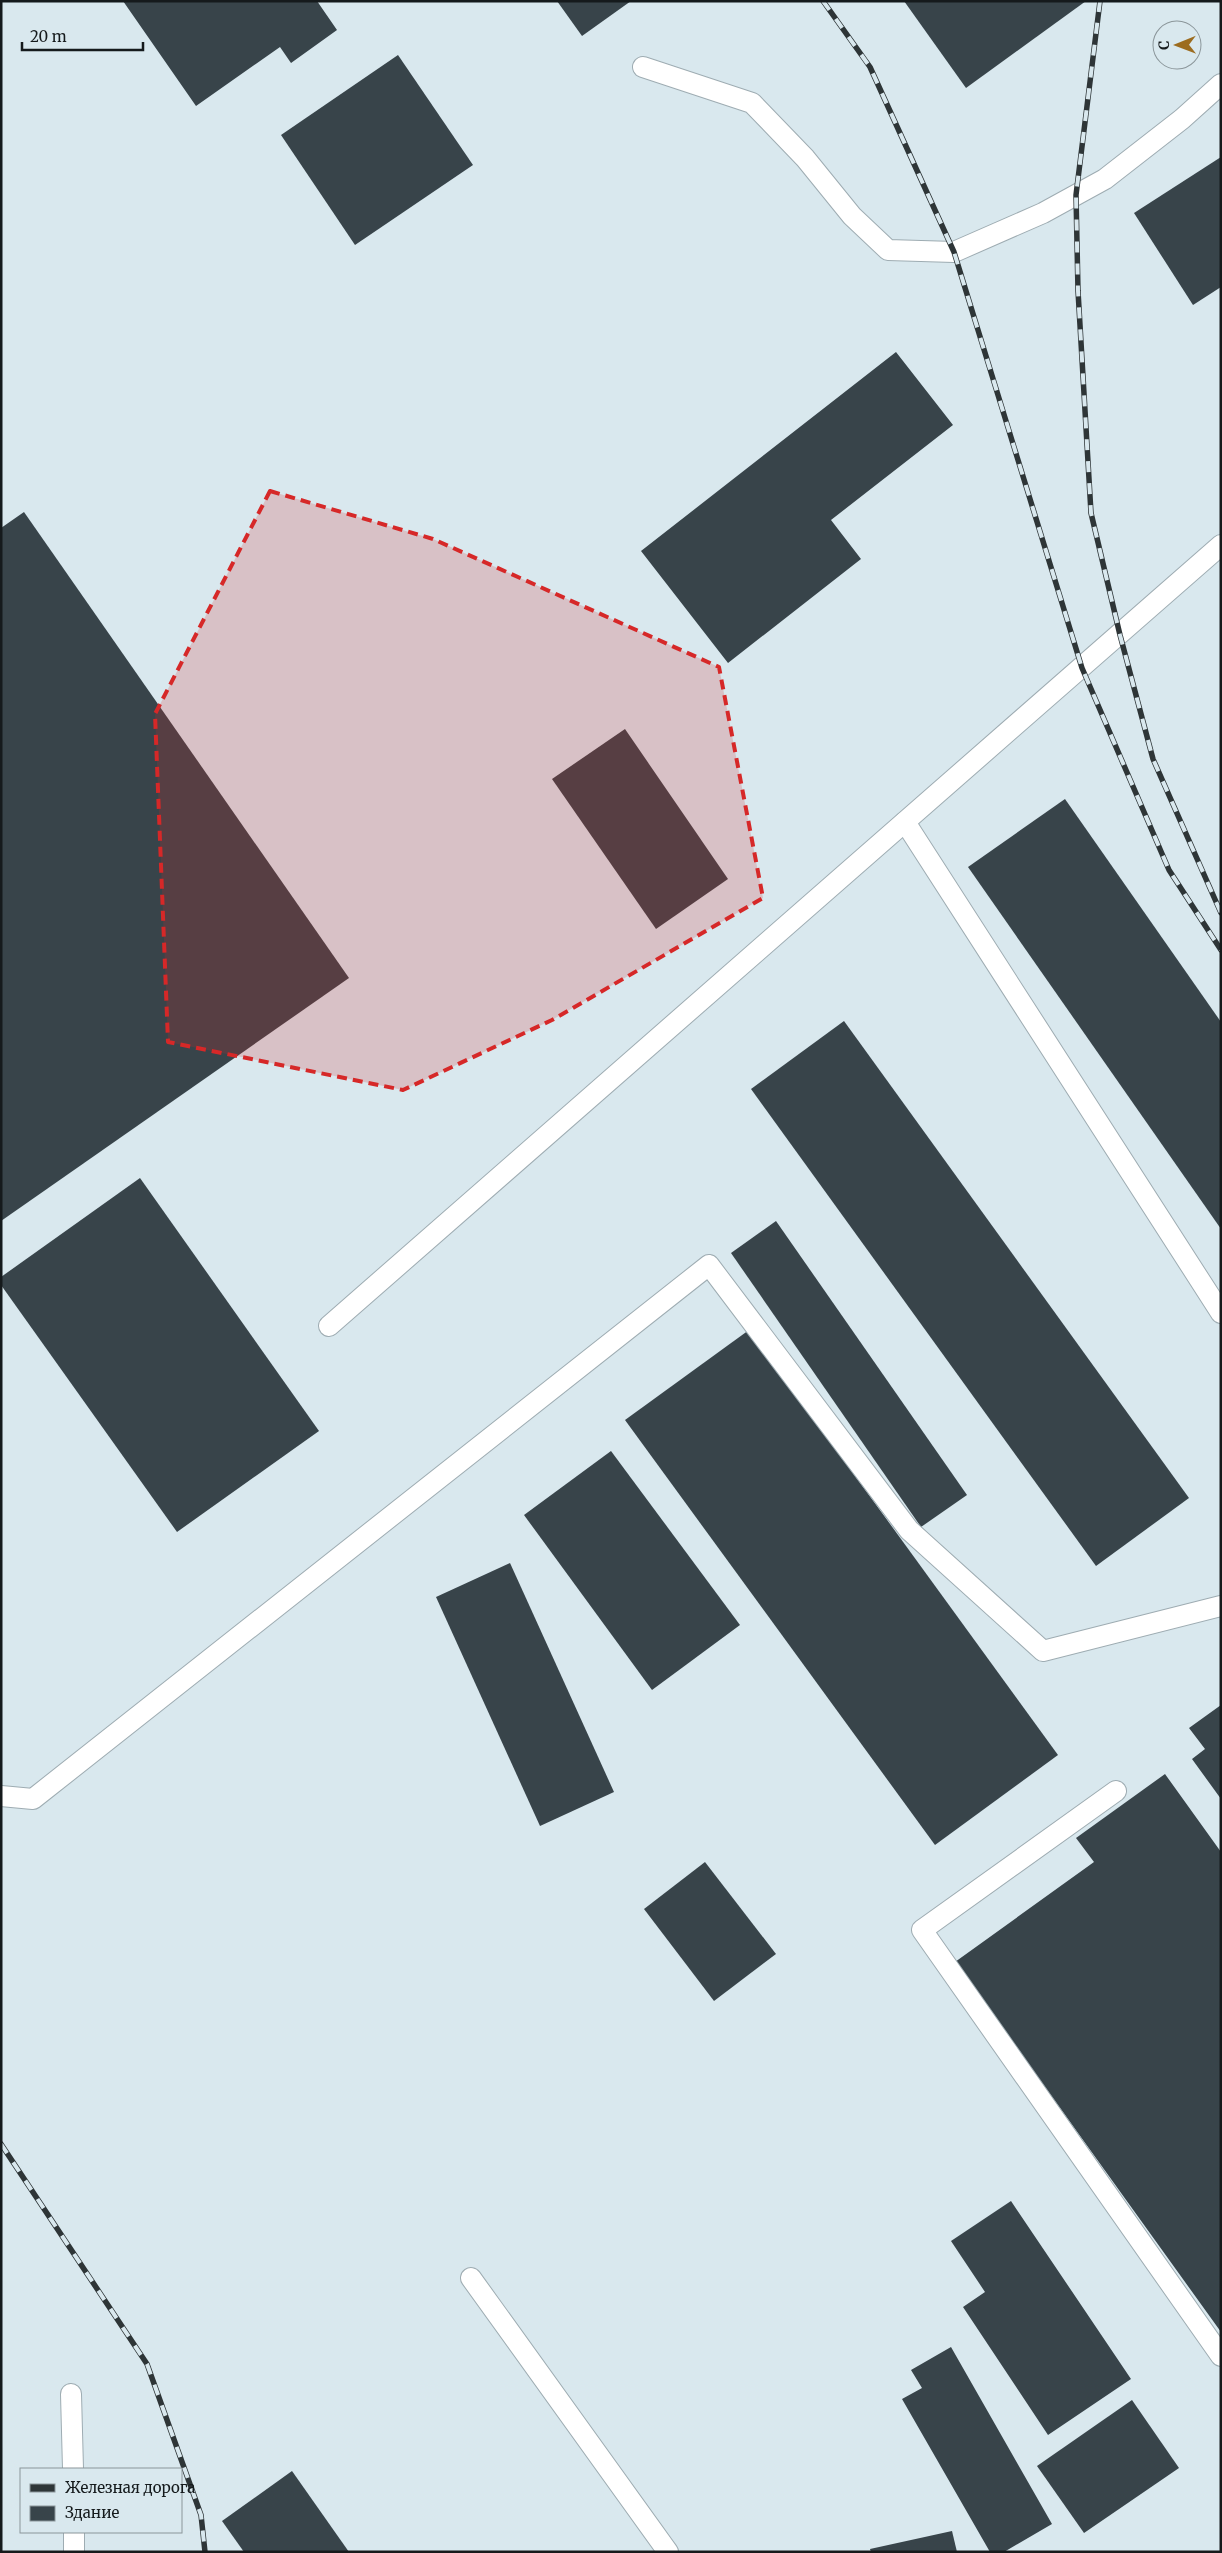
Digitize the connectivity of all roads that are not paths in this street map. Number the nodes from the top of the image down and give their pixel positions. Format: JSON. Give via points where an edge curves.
{"nodes":[{"id":1,"x":642,"y":67,"type":"dead end"},
{"id":2,"x":1221,"y":84,"type":"edge"},
{"id":3,"x":1221,"y":546,"type":"edge"},
{"id":4,"x":905,"y":822,"type":"junction"},
{"id":5,"x":1221,"y":1313,"type":"edge"},
{"id":6,"x":329,"y":1326,"type":"dead end"},
{"id":7,"x":1221,"y":1606,"type":"edge"},
{"id":8,"x":1116,"y":1791,"type":"dead end"},
{"id":9,"x":1,"y":1796,"type":"edge"},
{"id":10,"x":471,"y":2278,"type":"dead end"},
{"id":11,"x":1221,"y":2356,"type":"edge"},
{"id":12,"x":71,"y":2394,"type":"dead end"},
{"id":13,"x":73,"y":2468,"type":"edge"},
{"id":14,"x":74,"y":2533,"type":"edge"},
{"id":15,"x":74,"y":2552,"type":"edge"},
{"id":16,"x":668,"y":2552,"type":"edge"}],
"edges":[{"from":1,"to":2,"type":"lane","via":[[752,103],[805,158],[852,216],[888,250],[923,252],[954,252],[1043,214],[1105,179]]},
{"from":3,"to":4,"type":"lane"},
{"from":4,"to":5,"type":"lane"},
{"from":4,"to":6,"type":"lane"},
{"from":7,"to":9,"type":"lane","via":[[1043,1651],[909,1530],[709,1265],[34,1799]]},
{"from":8,"to":11,"type":"lane","via":[[922,1930]]},
{"from":10,"to":16,"type":"lane"},
{"from":12,"to":13,"type":"lane"},
{"from":14,"to":15,"type":"lane"}]}
